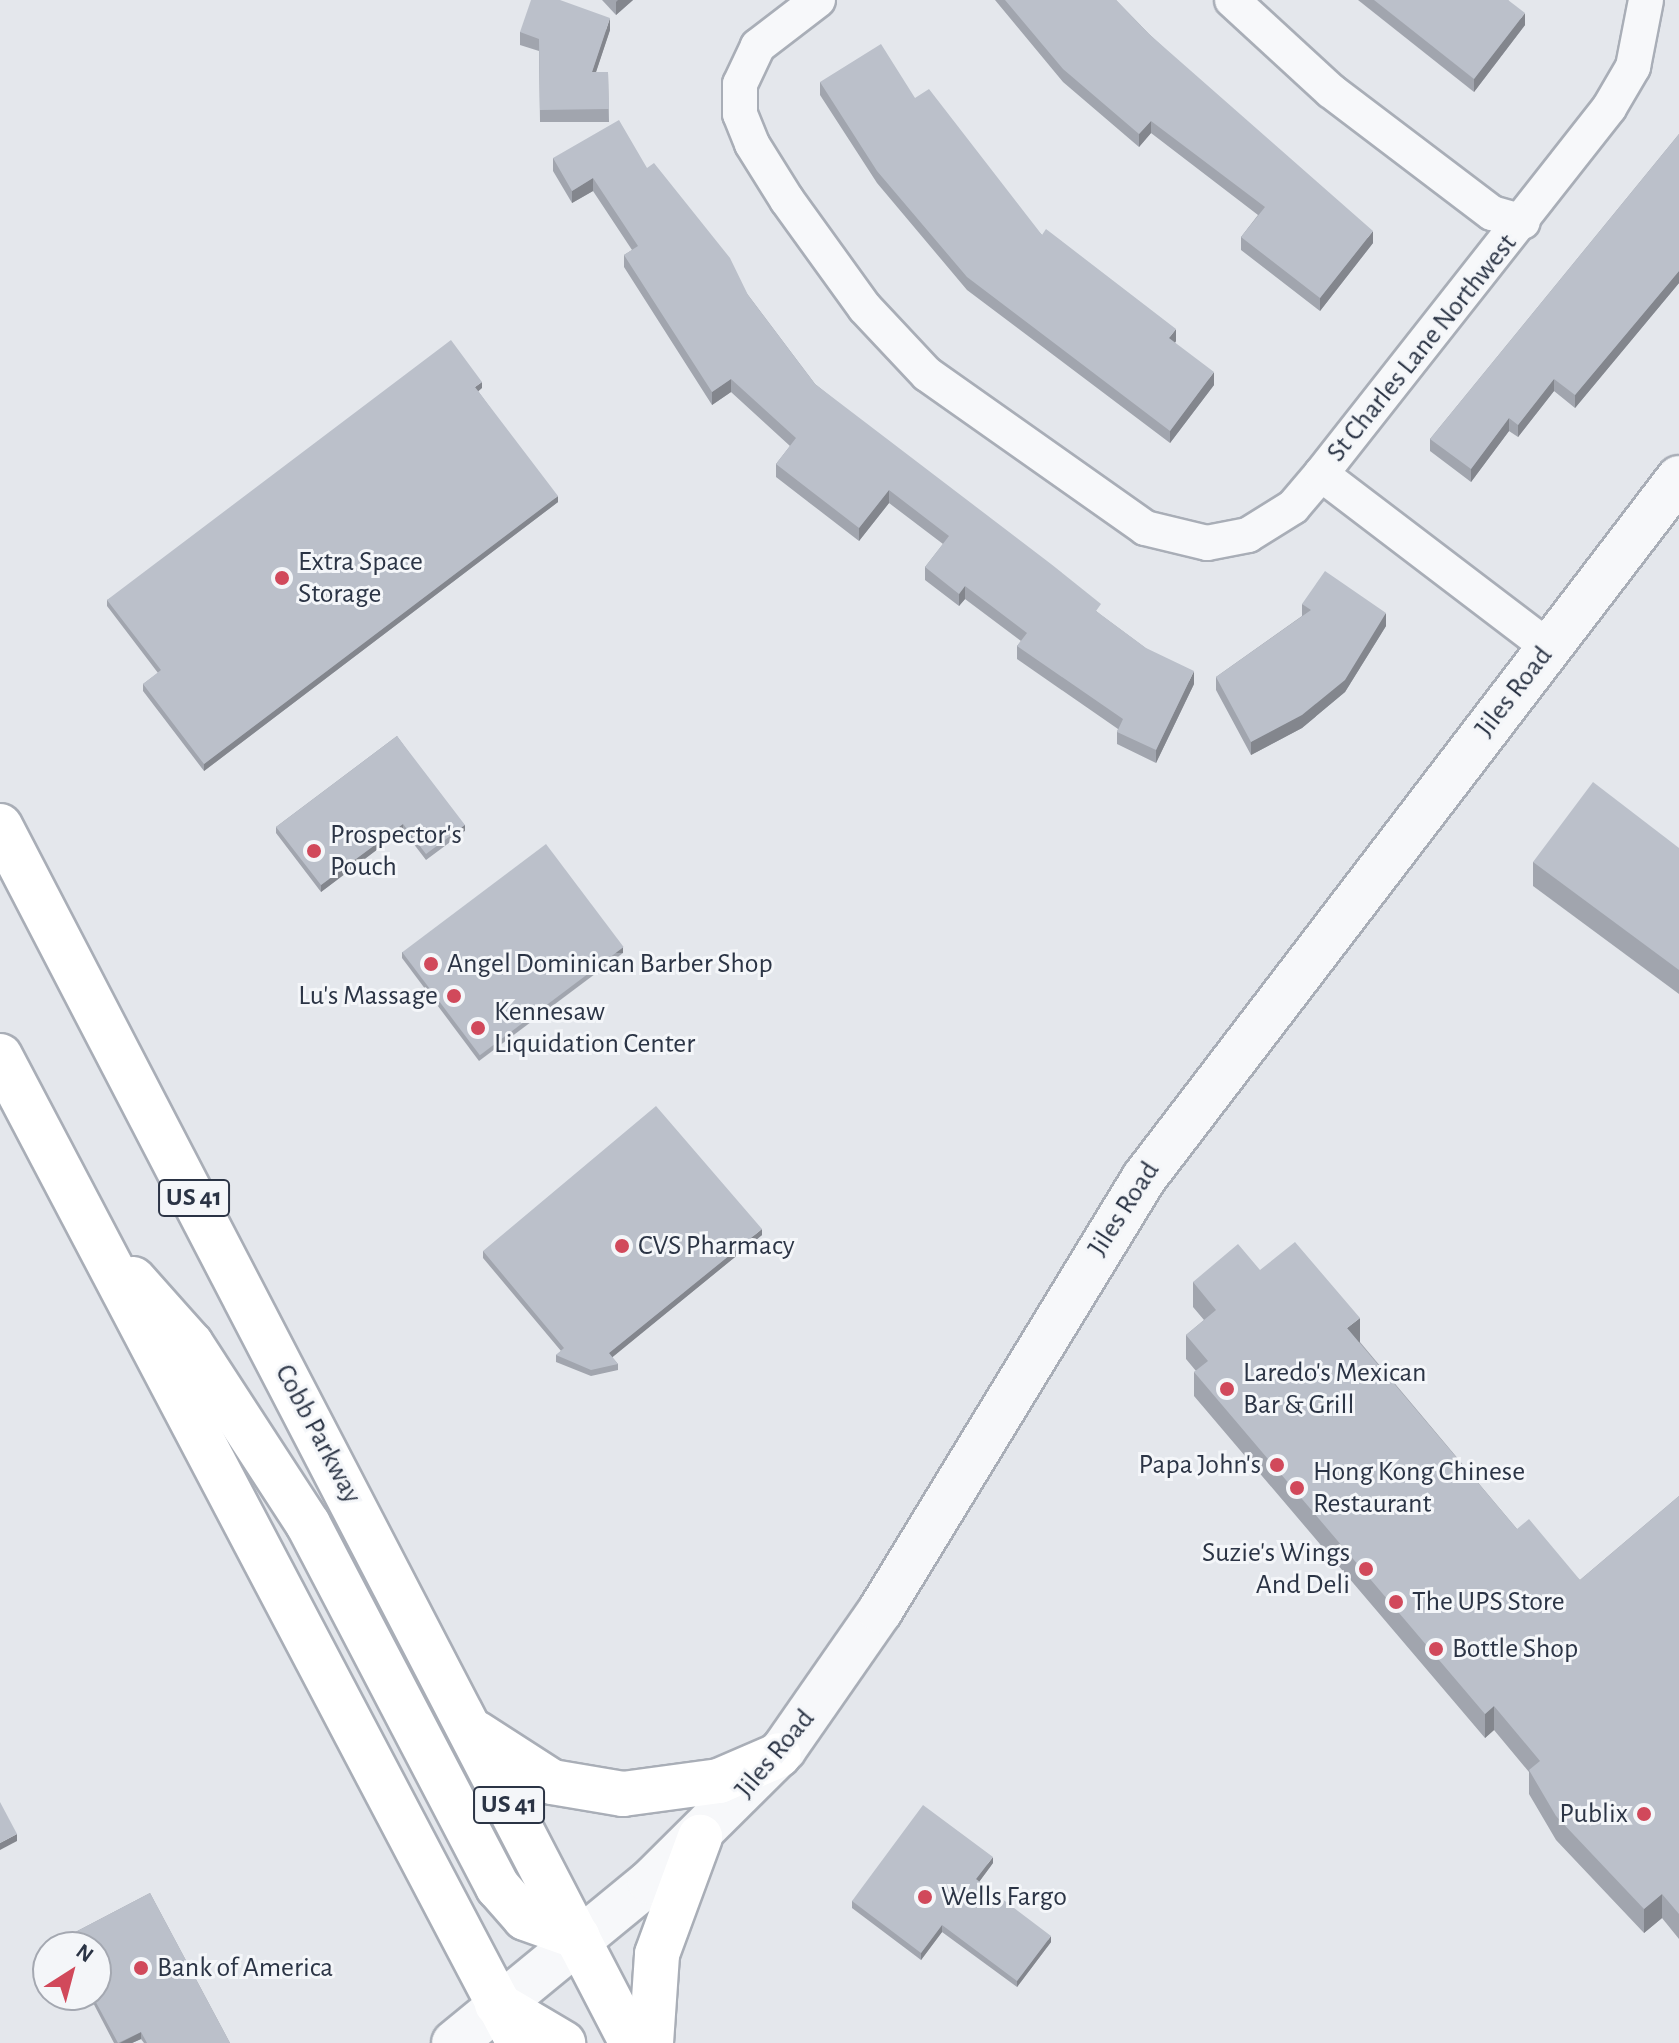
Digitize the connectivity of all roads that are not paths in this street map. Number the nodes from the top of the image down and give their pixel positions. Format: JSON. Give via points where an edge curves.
{"nodes":[{"id":1,"x":818,"y":0,"type":"edge"},
{"id":2,"x":1232,"y":0,"type":"edge"},
{"id":3,"x":1646,"y":0,"type":"edge"},
{"id":4,"x":1523,"y":222,"type":"junction"},
{"id":5,"x":1321,"y":474,"type":"junction"},
{"id":6,"x":1679,"y":478,"type":"edge"},
{"id":7,"x":1548,"y":647,"type":"junction"},
{"id":8,"x":0,"y":826,"type":"edge"},
{"id":9,"x":0,"y":1056,"type":"edge"},
{"id":10,"x":105,"y":1255,"type":"junction"},
{"id":11,"x":467,"y":1725,"type":"junction"},
{"id":12,"x":779,"y":1755,"type":"junction"},
{"id":13,"x":700,"y":1837,"type":"junction"},
{"id":14,"x":578,"y":1937,"type":"junction"},
{"id":15,"x":497,"y":2004,"type":"junction"},
{"id":16,"x":454,"y":2043,"type":"edge"},
{"id":17,"x":519,"y":2043,"type":"edge"},
{"id":18,"x":563,"y":2043,"type":"edge"},
{"id":19,"x":632,"y":2043,"type":"edge"},
{"id":20,"x":651,"y":2043,"type":"edge"}],
"edges":[{"from":1,"to":5,"type":"street","name":"St Charles Lane Northwest","via":[[758,46],[740,84],[740,114],[787,200],[865,308],[927,374],[1145,528],[1173,537],[1207,543],[1248,535],[1293,507]]},
{"from":2,"to":4,"type":"street","name":"St Charles Lane Northwest","via":[[1368,119],[1492,213]]},
{"from":3,"to":4,"type":"street","name":"St Charles Lane Northwest","via":[[1633,67]]},
{"from":4,"to":5,"type":"street","name":"St Charles Lane Northwest"},
{"from":5,"to":7,"type":"street","name":"St Charles Lane Northwest"},
{"from":6,"to":7,"type":"street","name":"Jiles Road"},
{"from":7,"to":12,"type":"street","name":"Jiles Road","via":[[1144,1178],[880,1611]]},
{"from":8,"to":11,"type":"main road","name":"Cobb Parkway","number":"US 41"},
{"from":9,"to":10,"type":"main road"},
{"from":10,"to":14,"type":"main road","via":[[172,1318],[308,1524],[498,1887],[525,1918]]},
{"from":10,"to":15,"type":"main road"},
{"from":11,"to":12,"type":"main road","via":[[552,1782],[586,1791],[687,1789]]},
{"from":11,"to":14,"type":"main road","name":"Cobb Parkway","number":"US 41"},
{"from":12,"to":13,"type":"street","name":"Jiles Road"},
{"from":13,"to":14,"type":"street","name":"Jiles Road"},
{"from":13,"to":20,"type":"main road","via":[[657,1954]]},
{"from":14,"to":15,"type":"street","name":"Jiles Road"},
{"from":14,"to":19,"type":"main road","name":"Cobb Parkway","number":"US 41"},
{"from":15,"to":16,"type":"street","name":"Jiles Road"},
{"from":15,"to":17,"type":"main road"},
{"from":15,"to":18,"type":"main road"}]}
